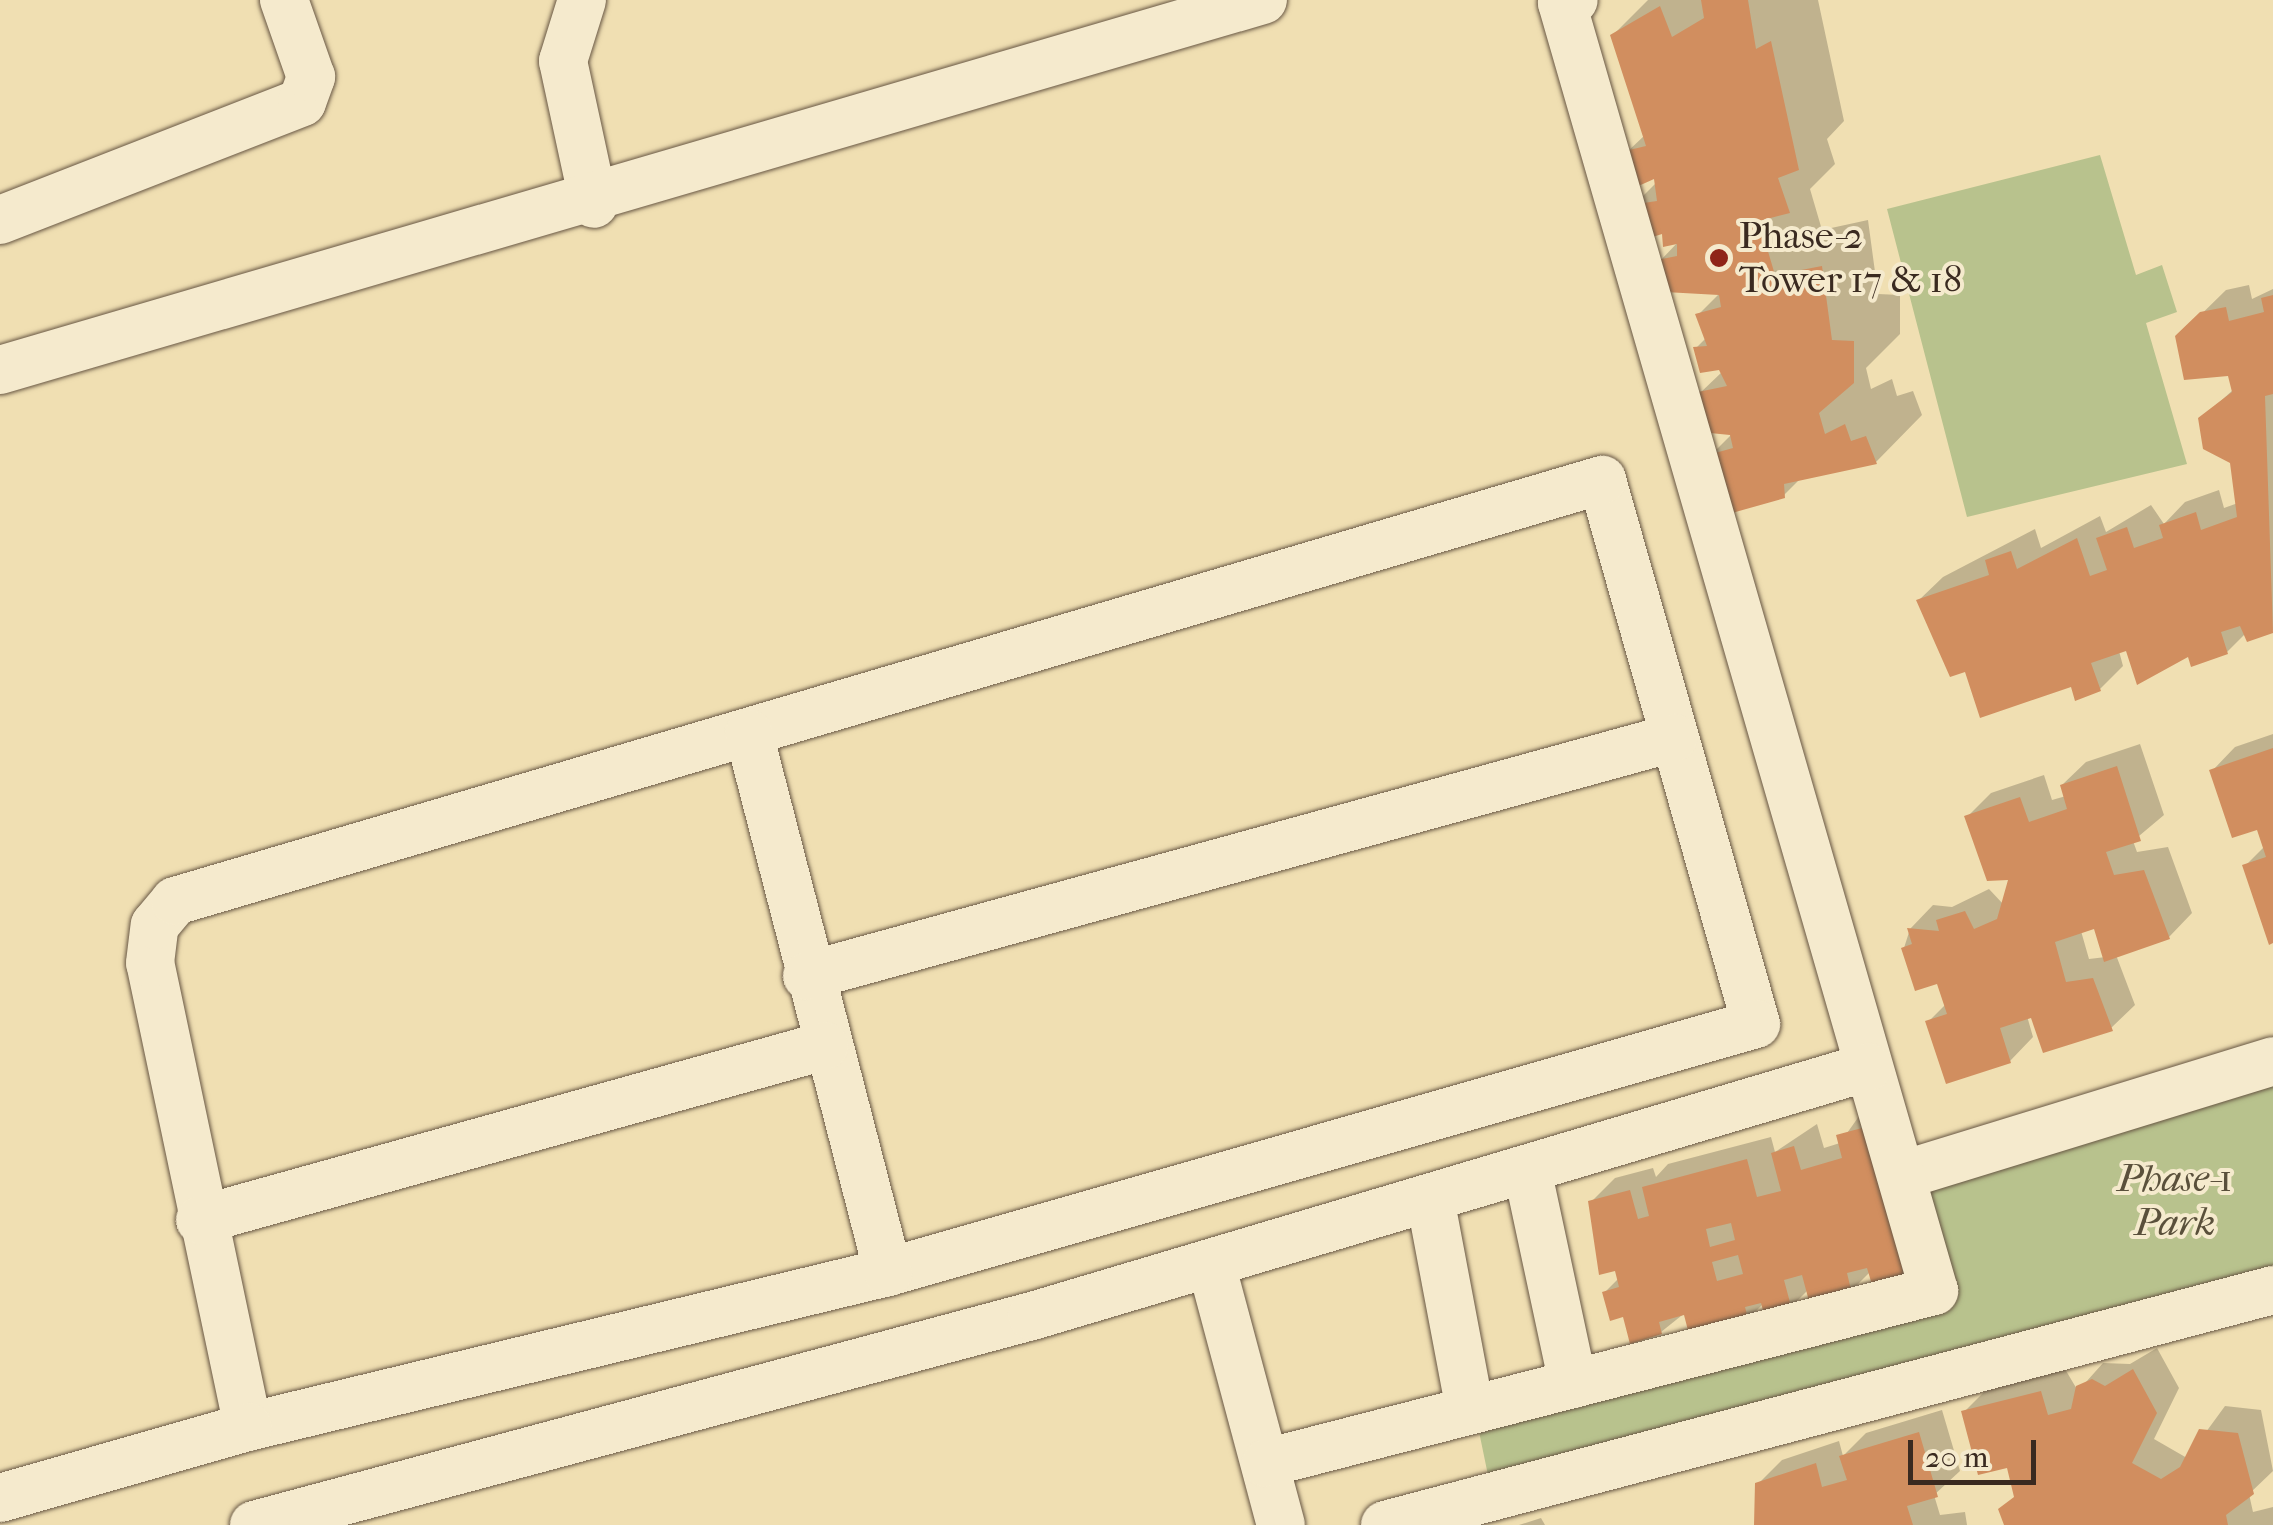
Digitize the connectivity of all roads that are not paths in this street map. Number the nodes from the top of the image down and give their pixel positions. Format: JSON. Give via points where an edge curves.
{"nodes":[{"id":1,"x":284,"y":0,"type":"edge"},
{"id":2,"x":582,"y":0,"type":"edge"},
{"id":3,"x":1262,"y":0,"type":"edge"},
{"id":4,"x":1574,"y":0,"type":"edge"},
{"id":5,"x":594,"y":204,"type":"junction"},
{"id":6,"x":0,"y":220,"type":"edge"},
{"id":7,"x":0,"y":370,"type":"edge"},
{"id":8,"x":749,"y":734,"type":"junction"},
{"id":9,"x":1673,"y":738,"type":"junction"},
{"id":10,"x":807,"y":976,"type":"junction"},
{"id":11,"x":824,"y":1046,"type":"junction"},
{"id":12,"x":2273,"y":1061,"type":"edge"},
{"id":13,"x":1868,"y":1067,"type":"junction"},
{"id":14,"x":1527,"y":1169,"type":"junction"},
{"id":15,"x":1903,"y":1175,"type":"junction"},
{"id":16,"x":1430,"y":1198,"type":"junction"},
{"id":17,"x":200,"y":1220,"type":"junction"},
{"id":18,"x":1211,"y":1264,"type":"junction"},
{"id":19,"x":888,"y":1272,"type":"junction"},
{"id":20,"x":2273,"y":1290,"type":"edge"},
{"id":21,"x":1573,"y":1384,"type":"junction"},
{"id":22,"x":1470,"y":1410,"type":"junction"},
{"id":23,"x":248,"y":1427,"type":"junction"},
{"id":24,"x":1266,"y":1463,"type":"junction"},
{"id":25,"x":0,"y":1498,"type":"edge"},
{"id":26,"x":254,"y":1525,"type":"edge"},
{"id":27,"x":1282,"y":1525,"type":"edge"},
{"id":28,"x":1386,"y":1525,"type":"edge"}],
"edges":[{"from":1,"to":6,"type":"street","via":[[311,77],[302,102]]},
{"from":2,"to":5,"type":"street","via":[[563,60]]},
{"from":3,"to":5,"type":"street"},
{"from":4,"to":13,"type":"street","via":[[1562,3]]},
{"from":5,"to":7,"type":"street"},
{"from":8,"to":9,"type":"street","via":[[1602,480]]},
{"from":8,"to":10,"type":"street"},
{"from":8,"to":17,"type":"street","via":[[176,901],[155,925],[150,964]]},
{"from":9,"to":10,"type":"street"},
{"from":9,"to":19,"type":"street","via":[[1756,1024]]},
{"from":10,"to":11,"type":"street"},
{"from":11,"to":17,"type":"street"},
{"from":11,"to":19,"type":"street"},
{"from":12,"to":15,"type":"street"},
{"from":13,"to":14,"type":"street"},
{"from":13,"to":15,"type":"street"},
{"from":14,"to":16,"type":"street"},
{"from":14,"to":21,"type":"street"},
{"from":15,"to":21,"type":"street","via":[[1934,1290]]},
{"from":16,"to":18,"type":"street"},
{"from":16,"to":22,"type":"street"},
{"from":17,"to":23,"type":"street"},
{"from":18,"to":24,"type":"street"},
{"from":18,"to":26,"type":"street"},
{"from":19,"to":23,"type":"street"},
{"from":20,"to":28,"type":"street"},
{"from":21,"to":22,"type":"street"},
{"from":22,"to":24,"type":"street"},
{"from":23,"to":25,"type":"street"},
{"from":24,"to":27,"type":"street"}]}
